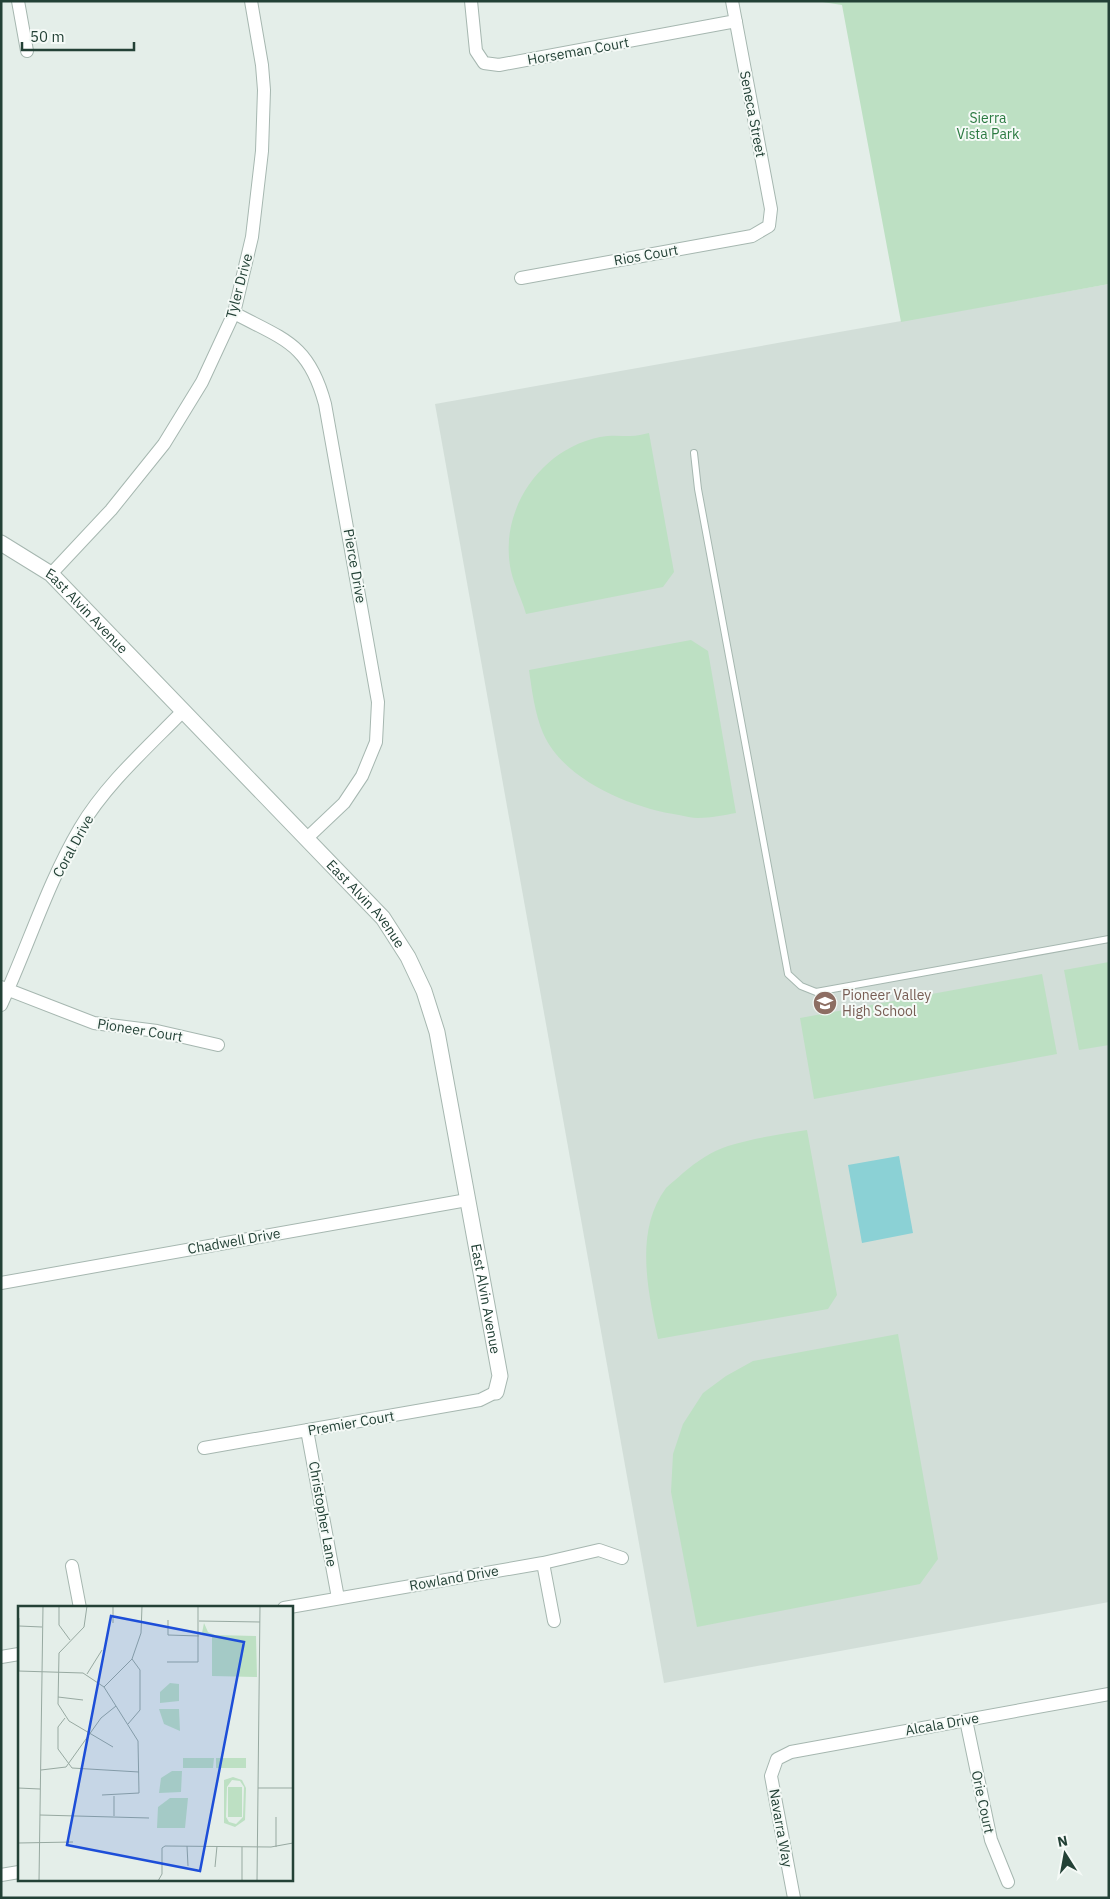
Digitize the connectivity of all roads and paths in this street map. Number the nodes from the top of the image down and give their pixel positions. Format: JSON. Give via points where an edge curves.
{"nodes":[{"id":1,"x":18,"y":1,"type":"edge"},
{"id":2,"x":252,"y":1,"type":"edge"},
{"id":3,"x":471,"y":1,"type":"edge"},
{"id":4,"x":732,"y":1,"type":"edge"},
{"id":5,"x":736,"y":22,"type":"junction"},
{"id":6,"x":27,"y":51,"type":"dead end"},
{"id":7,"x":769,"y":226,"type":"joint"},
{"id":8,"x":520,"y":278,"type":"dead end"},
{"id":9,"x":234,"y":313,"type":"junction"},
{"id":10,"x":694,"y":454,"type":"dead end"},
{"id":11,"x":1,"y":543,"type":"edge"},
{"id":12,"x":51,"y":574,"type":"junction"},
{"id":13,"x":182,"y":711,"type":"junction"},
{"id":14,"x":306,"y":839,"type":"junction"},
{"id":15,"x":1109,"y":939,"type":"edge"},
{"id":16,"x":5,"y":988,"type":"edge"},
{"id":17,"x":1,"y":1005,"type":"edge"},
{"id":18,"x":218,"y":1045,"type":"dead end"},
{"id":19,"x":467,"y":1200,"type":"junction"},
{"id":20,"x":1,"y":1283,"type":"edge"},
{"id":21,"x":496,"y":1392,"type":"joint"},
{"id":22,"x":307,"y":1430,"type":"junction"},
{"id":23,"x":204,"y":1448,"type":"dead end"},
{"id":24,"x":622,"y":1558,"type":"dead end"},
{"id":25,"x":543,"y":1563,"type":"junction"},
{"id":26,"x":72,"y":1566,"type":"dead end"},
{"id":27,"x":338,"y":1598,"type":"junction"},
{"id":28,"x":80,"y":1606,"type":"edge"},
{"id":29,"x":292,"y":1607,"type":"edge"},
{"id":30,"x":554,"y":1621,"type":"dead end"},
{"id":31,"x":18,"y":1654,"type":"edge"},
{"id":32,"x":1,"y":1657,"type":"edge"},
{"id":33,"x":1109,"y":1694,"type":"edge"},
{"id":34,"x":966,"y":1720,"type":"junction"},
{"id":35,"x":777,"y":1759,"type":"joint"},
{"id":36,"x":18,"y":1872,"type":"edge"},
{"id":37,"x":1,"y":1875,"type":"edge"},
{"id":38,"x":1008,"y":1882,"type":"dead end"},
{"id":39,"x":794,"y":1898,"type":"edge"}],
"edges":[{"from":1,"to":6,"type":"street"},
{"from":2,"to":9,"type":"street","name":"Tyler Drive","via":[[264,90],[262,151],[252,237]]},
{"from":3,"to":5,"type":"street","name":"Horseman Court","via":[[476,51],[484,63],[499,65]]},
{"from":4,"to":5,"type":"street","name":"Seneca Street"},
{"from":5,"to":7,"type":"street","name":"Seneca Street","via":[[771,208]]},
{"from":7,"to":8,"type":"street","name":"Rios Court","via":[[752,236]]},
{"from":9,"to":12,"type":"street","name":"Tyler Drive","via":[[202,382],[164,444],[111,510]]},
{"from":9,"to":14,"type":"street","name":"Pierce Drive","via":[[294,346],[319,381],[378,702],[376,742],[362,776],[344,803]]},
{"from":10,"to":15,"type":"lane","via":[[788,974],[801,986],[816,992]]},
{"from":11,"to":12,"type":"street","name":"East Alvin Avenue"},
{"from":12,"to":13,"type":"street","name":"East Alvin Avenue"},
{"from":13,"to":14,"type":"street","name":"East Alvin Avenue"},
{"from":13,"to":16,"type":"street","name":"Coral Drive","via":[[106,792],[80,828]]},
{"from":14,"to":19,"type":"street","name":"East Alvin Avenue","via":[[383,918],[408,957],[424,991],[437,1032]]},
{"from":16,"to":17,"type":"street","name":"Coral Drive"},
{"from":16,"to":18,"type":"street","name":"Pioneer Court","via":[[94,1023],[157,1030]]},
{"from":19,"to":20,"type":"street","name":"Chadwell Drive"},
{"from":19,"to":21,"type":"street","name":"East Alvin Avenue","via":[[500,1376]]},
{"from":21,"to":22,"type":"street","name":"Premier Court","via":[[480,1400]]},
{"from":22,"to":23,"type":"street","name":"Premier Court"},
{"from":22,"to":27,"type":"street","name":"Christopher Lane"},
{"from":24,"to":25,"type":"street","name":"Rowland Drive","via":[[599,1550]]},
{"from":25,"to":27,"type":"street","name":"Rowland Drive"},
{"from":25,"to":30,"type":"street"},
{"from":26,"to":28,"type":"street"},
{"from":27,"to":29,"type":"street","name":"Rowland Drive"},
{"from":31,"to":32,"type":"street"},
{"from":33,"to":34,"type":"street","name":"Alcala Drive"},
{"from":34,"to":35,"type":"street","name":"Alcala Drive","via":[[791,1752]]},
{"from":34,"to":38,"type":"street","name":"Orie Court","via":[[991,1840]]},
{"from":35,"to":39,"type":"street","name":"Navarra Way","via":[[772,1776]]},
{"from":36,"to":37,"type":"street"}]}
